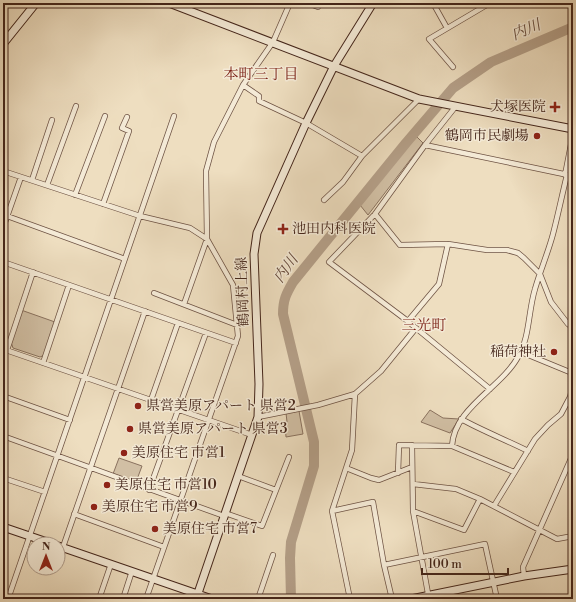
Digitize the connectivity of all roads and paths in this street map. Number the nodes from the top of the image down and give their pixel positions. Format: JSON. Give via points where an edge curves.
{"nodes":[{"id":1,"x":36,"y":3,"type":"edge"},
{"id":2,"x":169,"y":3,"type":"edge"},
{"id":3,"x":290,"y":3,"type":"edge"},
{"id":4,"x":308,"y":3,"type":"edge"},
{"id":5,"x":320,"y":3,"type":"edge"},
{"id":6,"x":373,"y":3,"type":"edge"},
{"id":7,"x":433,"y":3,"type":"edge"},
{"id":8,"x":490,"y":3,"type":"edge"},
{"id":9,"x":447,"y":28,"type":"junction"},
{"id":10,"x":273,"y":42,"type":"junction"},
{"id":11,"x":3,"y":44,"type":"edge"},
{"id":12,"x":334,"y":66,"type":"junction"},
{"id":13,"x":453,"y":67,"type":"dead end"},
{"id":14,"x":242,"y":84,"type":"junction"},
{"id":15,"x":419,"y":99,"type":"junction"},
{"id":16,"x":76,"y":106,"type":"dead end"},
{"id":17,"x":456,"y":106,"type":"junction"},
{"id":18,"x":105,"y":116,"type":"dead end"},
{"id":19,"x":174,"y":116,"type":"dead end"},
{"id":20,"x":127,"y":118,"type":"dead end"},
{"id":21,"x":52,"y":120,"type":"dead end"},
{"id":22,"x":306,"y":123,"type":"junction"},
{"id":23,"x":573,"y":128,"type":"edge"},
{"id":24,"x":573,"y":134,"type":"edge"},
{"id":25,"x":425,"y":145,"type":"junction"},
{"id":26,"x":362,"y":156,"type":"junction"},
{"id":27,"x":3,"y":171,"type":"edge"},
{"id":28,"x":566,"y":175,"type":"junction"},
{"id":29,"x":21,"y":176,"type":"junction"},
{"id":30,"x":573,"y":176,"type":"edge"},
{"id":31,"x":32,"y":180,"type":"junction"},
{"id":32,"x":47,"y":185,"type":"junction"},
{"id":33,"x":75,"y":195,"type":"junction"},
{"id":34,"x":324,"y":200,"type":"dead end"},
{"id":35,"x":103,"y":204,"type":"junction"},
{"id":36,"x":375,"y":214,"type":"junction"},
{"id":37,"x":7,"y":216,"type":"junction"},
{"id":38,"x":140,"y":216,"type":"junction"},
{"id":39,"x":3,"y":228,"type":"edge"},
{"id":40,"x":207,"y":239,"type":"junction"},
{"id":41,"x":448,"y":244,"type":"junction"},
{"id":42,"x":125,"y":259,"type":"junction"},
{"id":43,"x":3,"y":262,"type":"edge"},
{"id":44,"x":33,"y":272,"type":"junction"},
{"id":45,"x":540,"y":274,"type":"junction"},
{"id":46,"x":69,"y":285,"type":"junction"},
{"id":47,"x":154,"y":293,"type":"dead end"},
{"id":48,"x":111,"y":299,"type":"junction"},
{"id":49,"x":184,"y":304,"type":"junction"},
{"id":50,"x":145,"y":311,"type":"junction"},
{"id":51,"x":408,"y":322,"type":"junction"},
{"id":52,"x":178,"y":323,"type":"junction"},
{"id":53,"x":568,"y":324,"type":"junction"},
{"id":54,"x":237,"y":325,"type":"junction"},
{"id":55,"x":416,"y":328,"type":"junction"},
{"id":56,"x":573,"y":328,"type":"edge"},
{"id":57,"x":573,"y":332,"type":"edge"},
{"id":58,"x":206,"y":333,"type":"junction"},
{"id":59,"x":236,"y":343,"type":"junction"},
{"id":60,"x":5,"y":349,"type":"edge"},
{"id":61,"x":521,"y":352,"type":"junction"},
{"id":62,"x":43,"y":363,"type":"junction"},
{"id":63,"x":572,"y":372,"type":"edge"},
{"id":64,"x":85,"y":378,"type":"junction"},
{"id":65,"x":573,"y":384,"type":"edge"},
{"id":66,"x":118,"y":389,"type":"junction"},
{"id":67,"x":490,"y":389,"type":"junction"},
{"id":68,"x":355,"y":394,"type":"junction"},
{"id":69,"x":3,"y":396,"type":"edge"},
{"id":70,"x":572,"y":397,"type":"edge"},
{"id":71,"x":151,"y":400,"type":"junction"},
{"id":72,"x":179,"y":410,"type":"junction"},
{"id":73,"x":258,"y":417,"type":"junction"},
{"id":74,"x":461,"y":419,"type":"junction"},
{"id":75,"x":70,"y":420,"type":"junction"},
{"id":76,"x":209,"y":420,"type":"junction"},
{"id":77,"x":252,"y":435,"type":"junction"},
{"id":78,"x":3,"y":436,"type":"edge"},
{"id":79,"x":412,"y":445,"type":"junction"},
{"id":80,"x":452,"y":446,"type":"junction"},
{"id":81,"x":528,"y":451,"type":"junction"},
{"id":82,"x":573,"y":454,"type":"edge"},
{"id":83,"x":58,"y":456,"type":"junction"},
{"id":84,"x":289,"y":457,"type":"dead end"},
{"id":85,"x":412,"y":467,"type":"junction"},
{"id":86,"x":90,"y":468,"type":"junction"},
{"id":87,"x":346,"y":468,"type":"junction"},
{"id":88,"x":514,"y":472,"type":"junction"},
{"id":89,"x":398,"y":473,"type":"junction"},
{"id":90,"x":238,"y":476,"type":"junction"},
{"id":91,"x":3,"y":478,"type":"edge"},
{"id":92,"x":413,"y":484,"type":"junction"},
{"id":93,"x":149,"y":490,"type":"junction"},
{"id":94,"x":276,"y":490,"type":"junction"},
{"id":95,"x":45,"y":492,"type":"junction"},
{"id":96,"x":480,"y":499,"type":"junction"},
{"id":97,"x":181,"y":501,"type":"junction"},
{"id":98,"x":494,"y":506,"type":"junction"},
{"id":99,"x":332,"y":511,"type":"junction"},
{"id":100,"x":413,"y":511,"type":"junction"},
{"id":101,"x":74,"y":514,"type":"junction"},
{"id":102,"x":225,"y":514,"type":"junction"},
{"id":103,"x":3,"y":527,"type":"edge"},
{"id":104,"x":539,"y":530,"type":"junction"},
{"id":105,"x":30,"y":536,"type":"joint"},
{"id":106,"x":65,"y":536,"type":"edge"},
{"id":107,"x":573,"y":536,"type":"edge"},
{"id":108,"x":26,"y":547,"type":"edge"},
{"id":109,"x":164,"y":548,"type":"junction"},
{"id":110,"x":66,"y":549,"type":"edge"},
{"id":111,"x":273,"y":555,"type":"dead end"},
{"id":112,"x":422,"y":557,"type":"junction"},
{"id":113,"x":111,"y":564,"type":"junction"},
{"id":114,"x":384,"y":565,"type":"junction"},
{"id":115,"x":573,"y":569,"type":"edge"},
{"id":116,"x":132,"y":571,"type":"junction"},
{"id":117,"x":524,"y":576,"type":"junction"},
{"id":118,"x":153,"y":579,"type":"junction"},
{"id":119,"x":493,"y":583,"type":"junction"},
{"id":120,"x":197,"y":596,"type":"edge"},
{"id":121,"x":429,"y":597,"type":"edge"},
{"id":122,"x":8,"y":599,"type":"edge"},
{"id":123,"x":99,"y":599,"type":"edge"},
{"id":124,"x":123,"y":599,"type":"edge"},
{"id":125,"x":146,"y":599,"type":"edge"},
{"id":126,"x":212,"y":599,"type":"edge"},
{"id":127,"x":258,"y":599,"type":"edge"},
{"id":128,"x":350,"y":599,"type":"edge"},
{"id":129,"x":392,"y":599,"type":"edge"},
{"id":130,"x":411,"y":599,"type":"edge"},
{"id":131,"x":497,"y":599,"type":"edge"}],
"edges":[{"from":1,"to":11,"type":"street"},
{"from":2,"to":10,"type":"street"},
{"from":3,"to":10,"type":"street"},
{"from":4,"to":5,"type":"street","via":[[318,7]]},
{"from":6,"to":12,"type":"street","name":"鶴岡村上線"},
{"from":7,"to":9,"type":"street"},
{"from":8,"to":9,"type":"street"},
{"from":9,"to":13,"type":"street","via":[[428,39]]},
{"from":10,"to":12,"type":"street"},
{"from":10,"to":14,"type":"street"},
{"from":12,"to":15,"type":"street"},
{"from":12,"to":22,"type":"street","name":"鶴岡村上線"},
{"from":14,"to":22,"type":"street","via":[[259,96],[259,101]]},
{"from":14,"to":40,"type":"street","via":[[214,142],[206,171]]},
{"from":15,"to":17,"type":"street"},
{"from":15,"to":26,"type":"street"},
{"from":16,"to":32,"type":"street"},
{"from":17,"to":23,"type":"street"},
{"from":17,"to":25,"type":"street"},
{"from":18,"to":33,"type":"street"},
{"from":19,"to":38,"type":"street"},
{"from":20,"to":35,"type":"street","via":[[122,128],[129,131]]},
{"from":21,"to":31,"type":"street"},
{"from":22,"to":26,"type":"street"},
{"from":22,"to":73,"type":"street","name":"鶴岡村上線","via":[[258,233],[255,246]]},
{"from":24,"to":28,"type":"street"},
{"from":25,"to":28,"type":"street"},
{"from":25,"to":36,"type":"street"},
{"from":26,"to":34,"type":"street","via":[[343,182]]},
{"from":27,"to":29,"type":"street"},
{"from":28,"to":30,"type":"street"},
{"from":28,"to":45,"type":"street"},
{"from":29,"to":31,"type":"street"},
{"from":29,"to":37,"type":"street"},
{"from":31,"to":32,"type":"street"},
{"from":32,"to":33,"type":"street"},
{"from":33,"to":35,"type":"street"},
{"from":35,"to":38,"type":"street"},
{"from":36,"to":41,"type":"street","via":[[400,245]]},
{"from":36,"to":51,"type":"street","via":[[329,262]]},
{"from":37,"to":39,"type":"street"},
{"from":37,"to":42,"type":"street"},
{"from":38,"to":40,"type":"street","via":[[190,228]]},
{"from":38,"to":42,"type":"street"},
{"from":40,"to":49,"type":"street"},
{"from":40,"to":54,"type":"street","via":[[233,285]]},
{"from":41,"to":45,"type":"street","via":[[487,250],[507,250],[524,258]]},
{"from":41,"to":51,"type":"street","via":[[440,284]]},
{"from":42,"to":48,"type":"street"},
{"from":43,"to":44,"type":"street"},
{"from":44,"to":46,"type":"street"},
{"from":44,"to":60,"type":"street"},
{"from":45,"to":53,"type":"street","via":[[551,302]]},
{"from":45,"to":61,"type":"street","via":[[534,290]]},
{"from":46,"to":48,"type":"street"},
{"from":46,"to":62,"type":"street"},
{"from":47,"to":49,"type":"street"},
{"from":48,"to":50,"type":"street"},
{"from":48,"to":64,"type":"street"},
{"from":49,"to":54,"type":"street"},
{"from":50,"to":52,"type":"street"},
{"from":50,"to":66,"type":"street"},
{"from":51,"to":55,"type":"street"},
{"from":52,"to":58,"type":"street"},
{"from":52,"to":71,"type":"street"},
{"from":53,"to":56,"type":"street"},
{"from":53,"to":57,"type":"street"},
{"from":54,"to":59,"type":"street"},
{"from":55,"to":67,"type":"street"},
{"from":55,"to":68,"type":"street","via":[[380,371]]},
{"from":58,"to":59,"type":"street"},
{"from":58,"to":72,"type":"street"},
{"from":59,"to":76,"type":"street"},
{"from":60,"to":62,"type":"street"},
{"from":61,"to":63,"type":"street"},
{"from":61,"to":67,"type":"street"},
{"from":62,"to":64,"type":"street"},
{"from":63,"to":65,"type":"street"},
{"from":64,"to":66,"type":"street"},
{"from":64,"to":75,"type":"street"},
{"from":65,"to":70,"type":"street"},
{"from":66,"to":71,"type":"street"},
{"from":66,"to":86,"type":"street"},
{"from":67,"to":74,"type":"street"},
{"from":68,"to":73,"type":"street","via":[[318,405]]},
{"from":68,"to":87,"type":"street","via":[[352,450]]},
{"from":69,"to":75,"type":"street"},
{"from":70,"to":81,"type":"street","via":[[561,414],[548,425]]},
{"from":71,"to":72,"type":"street"},
{"from":72,"to":76,"type":"street"},
{"from":72,"to":93,"type":"street"},
{"from":73,"to":77,"type":"street","name":"鶴岡村上線"},
{"from":74,"to":80,"type":"street","via":[[452,438]]},
{"from":74,"to":81,"type":"street"},
{"from":75,"to":83,"type":"street"},
{"from":76,"to":77,"type":"street"},
{"from":76,"to":97,"type":"street"},
{"from":77,"to":90,"type":"street","name":"鶴岡村上線"},
{"from":78,"to":83,"type":"street"},
{"from":79,"to":80,"type":"street"},
{"from":79,"to":85,"type":"street"},
{"from":79,"to":89,"type":"street","via":[[399,445]]},
{"from":80,"to":88,"type":"street"},
{"from":81,"to":88,"type":"street"},
{"from":82,"to":104,"type":"street"},
{"from":83,"to":86,"type":"street"},
{"from":83,"to":95,"type":"street"},
{"from":84,"to":94,"type":"street"},
{"from":85,"to":89,"type":"street"},
{"from":85,"to":92,"type":"street"},
{"from":86,"to":93,"type":"street"},
{"from":86,"to":101,"type":"street"},
{"from":87,"to":89,"type":"street","via":[[379,480]]},
{"from":87,"to":99,"type":"street"},
{"from":88,"to":98,"type":"street"},
{"from":90,"to":94,"type":"street"},
{"from":90,"to":102,"type":"street","name":"鶴岡村上線"},
{"from":91,"to":95,"type":"street"},
{"from":92,"to":96,"type":"street","via":[[456,489]]},
{"from":92,"to":100,"type":"street"},
{"from":93,"to":97,"type":"street"},
{"from":94,"to":102,"type":"street","via":[[262,526]]},
{"from":95,"to":105,"type":"street"},
{"from":96,"to":98,"type":"street"},
{"from":96,"to":100,"type":"street","via":[[464,530]]},
{"from":97,"to":102,"type":"street"},
{"from":97,"to":109,"type":"street"},
{"from":98,"to":104,"type":"street"},
{"from":99,"to":114,"type":"street","via":[[373,502]]},
{"from":99,"to":128,"type":"street"},
{"from":100,"to":112,"type":"street"},
{"from":101,"to":106,"type":"street"},
{"from":101,"to":109,"type":"street"},
{"from":102,"to":120,"type":"street","name":"鶴岡村上線"},
{"from":103,"to":105,"type":"street"},
{"from":104,"to":107,"type":"street","via":[[557,539]]},
{"from":104,"to":117,"type":"street","via":[[523,567]]},
{"from":108,"to":122,"type":"street"},
{"from":109,"to":118,"type":"street"},
{"from":110,"to":113,"type":"street"},
{"from":111,"to":127,"type":"street"},
{"from":112,"to":114,"type":"street"},
{"from":112,"to":119,"type":"street","via":[[485,544]]},
{"from":112,"to":121,"type":"street"},
{"from":113,"to":116,"type":"street"},
{"from":113,"to":123,"type":"street"},
{"from":114,"to":129,"type":"street"},
{"from":115,"to":117,"type":"street"},
{"from":116,"to":118,"type":"street"},
{"from":116,"to":124,"type":"street"},
{"from":117,"to":119,"type":"street"},
{"from":118,"to":120,"type":"street"},
{"from":118,"to":125,"type":"street"},
{"from":119,"to":121,"type":"street"},
{"from":119,"to":131,"type":"street"},
{"from":120,"to":126,"type":"street"},
{"from":121,"to":130,"type":"street"}]}
